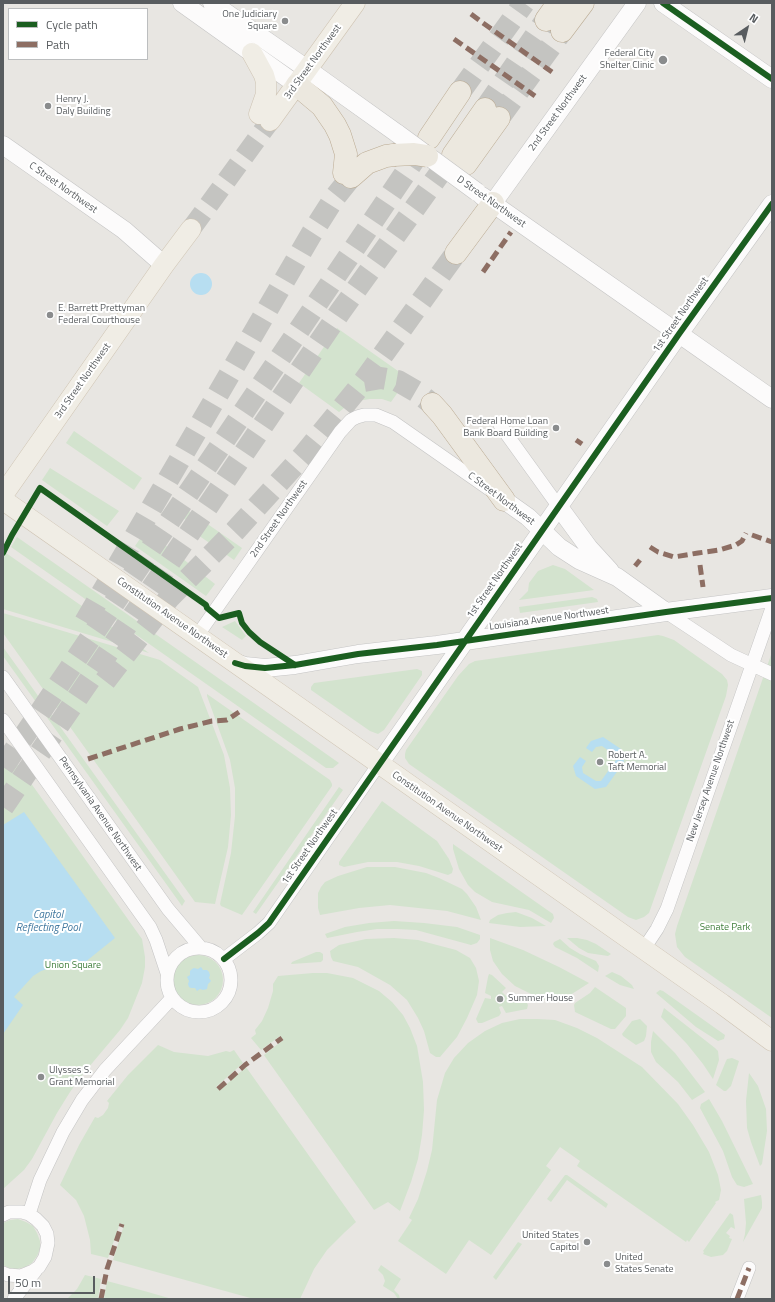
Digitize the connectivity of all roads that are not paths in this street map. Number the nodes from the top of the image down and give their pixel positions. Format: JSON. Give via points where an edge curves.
{"nodes":[{"id":1,"x":182,"y":3,"type":"edge"},
{"id":2,"x":212,"y":3,"type":"edge"},
{"id":3,"x":355,"y":3,"type":"edge"},
{"id":4,"x":583,"y":3,"type":"edge"},
{"id":5,"x":637,"y":3,"type":"edge"},
{"id":6,"x":663,"y":3,"type":"edge"},
{"id":7,"x":556,"y":18,"type":"tunnel mouth"},
{"id":8,"x":252,"y":53,"type":"junction"},
{"id":9,"x":302,"y":77,"type":"junction"},
{"id":10,"x":772,"y":80,"type":"edge"},
{"id":11,"x":460,"y":92,"type":"tunnel mouth"},
{"id":12,"x":492,"y":114,"type":"tunnel mouth"},
{"id":13,"x":3,"y":145,"type":"edge"},
{"id":14,"x":396,"y":145,"type":"junction"},
{"id":15,"x":428,"y":147,"type":"junction"},
{"id":16,"x":459,"y":160,"type":"tunnel mouth"},
{"id":17,"x":485,"y":198,"type":"junction"},
{"id":18,"x":772,"y":204,"type":"edge"},
{"id":19,"x":191,"y":229,"type":"tunnel mouth"},
{"id":20,"x":456,"y":253,"type":"tunnel mouth"},
{"id":21,"x":168,"y":260,"type":"junction"},
{"id":22,"x":679,"y":334,"type":"junction"},
{"id":23,"x":772,"y":399,"type":"edge"},
{"id":24,"x":432,"y":404,"type":"tunnel mouth"},
{"id":25,"x":369,"y":415,"type":"joint"},
{"id":26,"x":500,"y":425,"type":"dead end"},
{"id":27,"x":3,"y":494,"type":"edge"},
{"id":28,"x":3,"y":500,"type":"edge"},
{"id":29,"x":504,"y":500,"type":"junction"},
{"id":30,"x":559,"y":507,"type":"junction"},
{"id":31,"x":542,"y":531,"type":"junction"},
{"id":32,"x":617,"y":577,"type":"junction"},
{"id":33,"x":772,"y":598,"type":"edge"},
{"id":34,"x":772,"y":608,"type":"edge"},
{"id":35,"x":666,"y":612,"type":"junction"},
{"id":36,"x":197,"y":636,"type":"junction"},
{"id":37,"x":466,"y":641,"type":"junction"},
{"id":38,"x":235,"y":663,"type":"junction"},
{"id":39,"x":752,"y":665,"type":"junction"},
{"id":40,"x":772,"y":674,"type":"edge"},
{"id":41,"x":3,"y":677,"type":"edge"},
{"id":42,"x":3,"y":720,"type":"edge"},
{"id":43,"x":379,"y":764,"type":"junction"},
{"id":44,"x":201,"y":948,"type":"junction"},
{"id":45,"x":643,"y":950,"type":"junction"},
{"id":46,"x":224,"y":959,"type":"junction"},
{"id":47,"x":167,"y":973,"type":"junction"},
{"id":48,"x":172,"y":998,"type":"junction"},
{"id":49,"x":772,"y":1041,"type":"edge"},
{"id":50,"x":29,"y":1214,"type":"junction"},
{"id":51,"x":3,"y":1215,"type":"edge"},
{"id":52,"x":38,"y":1267,"type":"junction"},
{"id":53,"x":749,"y":1268,"type":"dead end"},
{"id":54,"x":3,"y":1273,"type":"edge"},
{"id":55,"x":14,"y":1299,"type":"edge"},
{"id":56,"x":737,"y":1299,"type":"edge"}],
"edges":[{"from":1,"to":8,"type":"street"},
{"from":2,"to":9,"type":"street"},
{"from":3,"to":9,"type":"main road","name":"3rd Street Northwest"},
{"from":4,"to":7,"type":"highway"},
{"from":5,"to":17,"type":"street","name":"2nd Street Northwest"},
{"from":6,"to":10,"type":"street"},
{"from":8,"to":9,"type":"street"},
{"from":8,"to":9,"type":"main road","name":"3rd Street Northwest","via":[[266,82],[264,117]]},
{"from":9,"to":14,"type":"street"},
{"from":9,"to":14,"type":"highway","via":[[340,135],[346,154],[348,175],[386,156]]},
{"from":11,"to":15,"type":"highway"},
{"from":12,"to":16,"type":"highway"},
{"from":13,"to":21,"type":"street","name":"C Street Northwest"},
{"from":14,"to":15,"type":"highway","bridge":true,"via":[[414,154]]},
{"from":15,"to":17,"type":"street","name":"D Street Northwest","bridge":true},
{"from":17,"to":20,"type":"highway"},
{"from":17,"to":22,"type":"street","name":"D Street Northwest"},
{"from":18,"to":22,"type":"street","name":"1st Street Northwest"},
{"from":19,"to":21,"type":"main road","name":"3rd Street Northwest"},
{"from":21,"to":27,"type":"main road","name":"3rd Street Northwest"},
{"from":22,"to":23,"type":"street","name":"D Street Northwest"},
{"from":22,"to":30,"type":"street","name":"1st Street Northwest"},
{"from":24,"to":29,"type":"highway"},
{"from":25,"to":29,"type":"street","name":"C Street Northwest","via":[[381,416],[393,422]]},
{"from":25,"to":36,"type":"street","name":"2nd Street Northwest","via":[[351,420],[340,432]]},
{"from":26,"to":30,"type":"street"},
{"from":28,"to":36,"type":"main road","name":"Constitution Avenue Northwest"},
{"from":29,"to":31,"type":"street","name":"C Street Northwest"},
{"from":30,"to":31,"type":"street","name":"1st Street Northwest"},
{"from":30,"to":32,"type":"street","via":[[589,548]]},
{"from":31,"to":32,"type":"street","name":"C Street Northwest","via":[[559,547],[579,560]]},
{"from":31,"to":37,"type":"street","name":"1st Street Northwest"},
{"from":32,"to":35,"type":"street","name":"C Street Northwest"},
{"from":33,"to":35,"type":"street","name":"Louisiana Avenue Northwest"},
{"from":34,"to":39,"type":"street","name":"New Jersey Avenue Northwest"},
{"from":35,"to":37,"type":"street","name":"Louisiana Avenue Northwest"},
{"from":35,"to":39,"type":"street","name":"C Street Northwest"},
{"from":36,"to":38,"type":"main road","name":"Constitution Avenue Northwest"},
{"from":37,"to":38,"type":"street","name":"Louisiana Avenue Northwest","via":[[358,654],[274,668],[256,668]]},
{"from":37,"to":43,"type":"street","name":"1st Street Northwest"},
{"from":38,"to":43,"type":"main road","name":"Constitution Avenue Northwest"},
{"from":39,"to":40,"type":"street","name":"C Street Northwest"},
{"from":39,"to":45,"type":"street","name":"New Jersey Avenue Northwest","via":[[667,909]]},
{"from":41,"to":44,"type":"street","name":"Pennsylvania Avenue Northwest","via":[[168,909]]},
{"from":42,"to":47,"type":"street","via":[[150,927]]},
{"from":43,"to":45,"type":"main road","name":"Constitution Avenue Northwest"},
{"from":43,"to":46,"type":"street","name":"1st Street Northwest","via":[[269,923]]},
{"from":44,"to":46,"type":"street","via":[[214,951]]},
{"from":44,"to":47,"type":"street","via":[[180,954],[174,959]]},
{"from":45,"to":49,"type":"main road","name":"Constitution Avenue Northwest"},
{"from":46,"to":48,"type":"street","via":[[230,971],[232,984],[221,1004],[208,1011],[193,1012],[181,1007]]},
{"from":47,"to":48,"type":"street","via":[[167,986]]},
{"from":48,"to":50,"type":"street","via":[[105,1070],[82,1100],[40,1180]]},
{"from":50,"to":51,"type":"street","via":[[16,1212]]},
{"from":50,"to":52,"type":"street","via":[[43,1226],[47,1234],[47,1252]]},
{"from":52,"to":54,"type":"street","via":[[21,1276]]},
{"from":52,"to":55,"type":"street"},
{"from":53,"to":56,"type":"street"}]}
